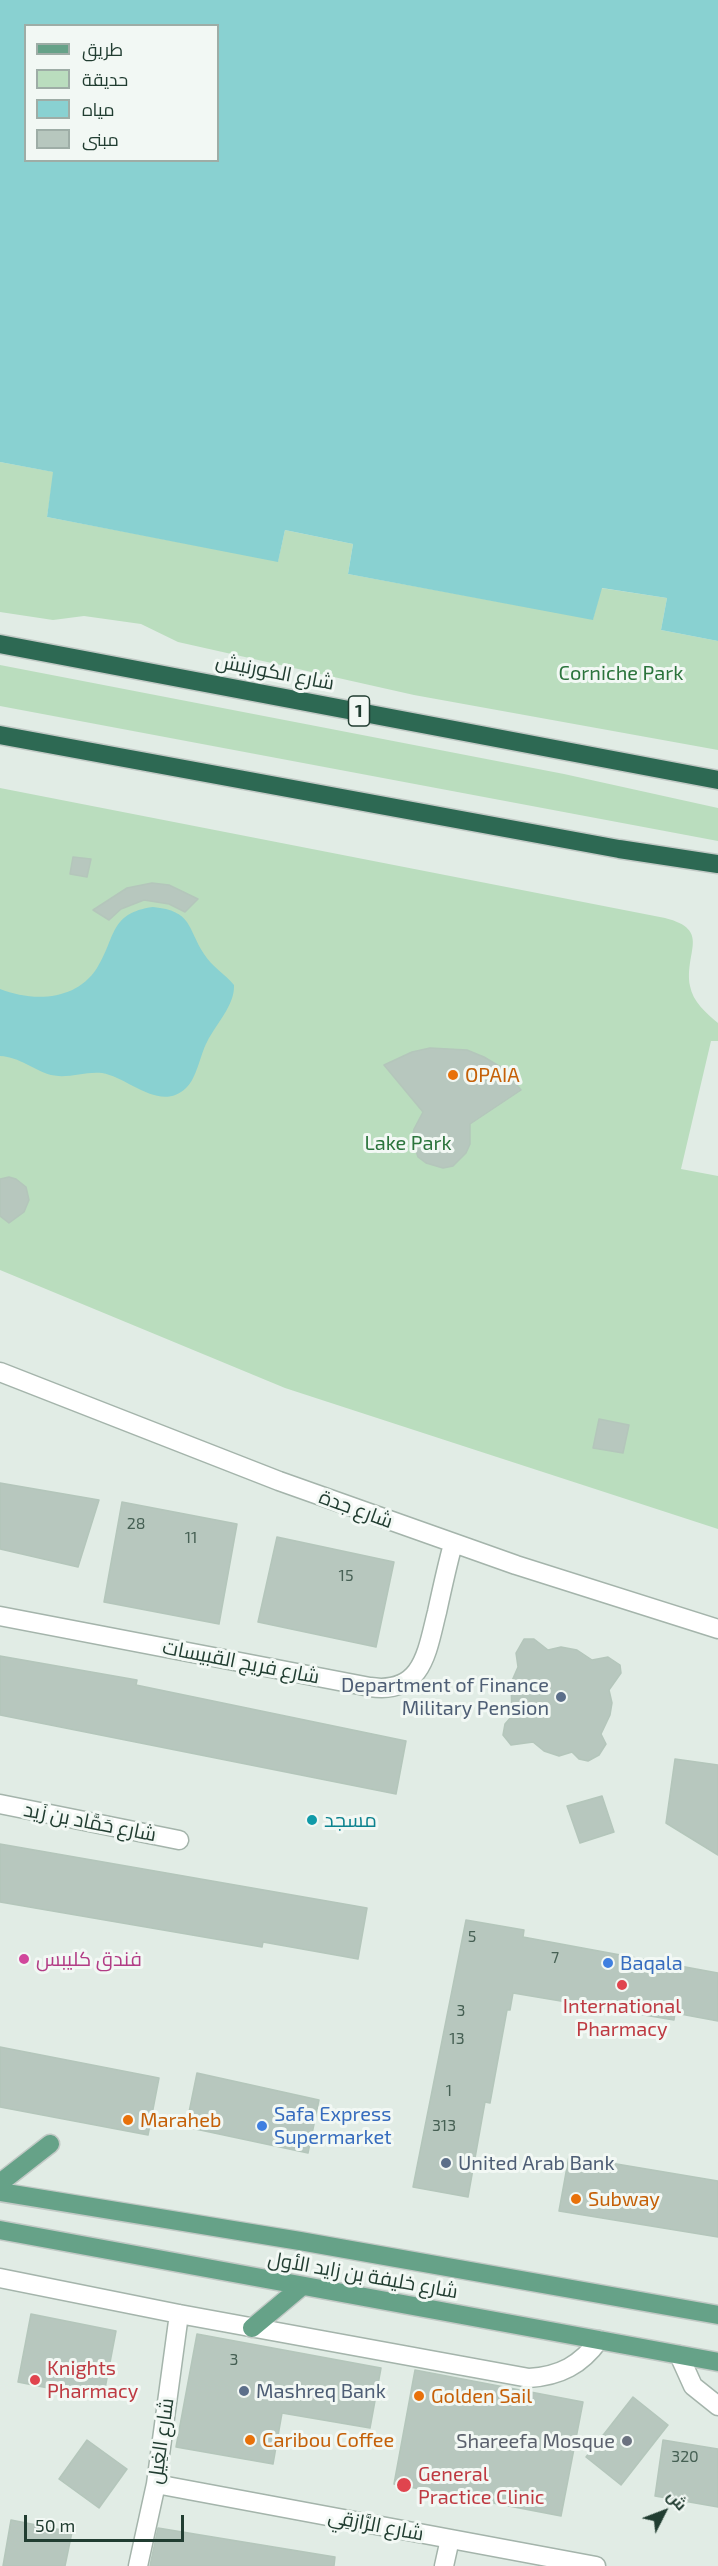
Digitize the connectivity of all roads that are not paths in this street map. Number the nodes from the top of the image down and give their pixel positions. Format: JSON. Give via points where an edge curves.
{"nodes":[{"id":1,"x":0,"y":644,"type":"edge"},
{"id":2,"x":0,"y":735,"type":"edge"},
{"id":3,"x":718,"y":780,"type":"edge"},
{"id":4,"x":718,"y":864,"type":"edge"},
{"id":5,"x":0,"y":1372,"type":"edge"},
{"id":6,"x":453,"y":1544,"type":"junction"},
{"id":7,"x":0,"y":1616,"type":"edge"},
{"id":8,"x":718,"y":1629,"type":"edge"},
{"id":9,"x":0,"y":1804,"type":"edge"},
{"id":10,"x":179,"y":1840,"type":"dead end"},
{"id":11,"x":50,"y":2144,"type":"dead end"},
{"id":12,"x":0,"y":2183,"type":"edge"},
{"id":13,"x":0,"y":2192,"type":"edge"},
{"id":14,"x":0,"y":2230,"type":"edge"},
{"id":15,"x":0,"y":2278,"type":"edge"},
{"id":16,"x":301,"y":2287,"type":"junction"},
{"id":17,"x":179,"y":2314,"type":"junction"},
{"id":18,"x":718,"y":2315,"type":"edge"},
{"id":19,"x":252,"y":2328,"type":"junction"},
{"id":20,"x":599,"y":2340,"type":"junction"},
{"id":21,"x":679,"y":2355,"type":"junction"},
{"id":22,"x":718,"y":2362,"type":"edge"},
{"id":23,"x":718,"y":2406,"type":"edge"},
{"id":24,"x":156,"y":2484,"type":"junction"},
{"id":25,"x":450,"y":2539,"type":"junction"},
{"id":26,"x":138,"y":2566,"type":"edge"},
{"id":27,"x":444,"y":2566,"type":"edge"},
{"id":28,"x":596,"y":2566,"type":"edge"}],
"edges":[{"from":1,"to":3,"type":"highway","name":"شارع الكورنيش","number":"1"},
{"from":2,"to":4,"type":"highway"},
{"from":5,"to":6,"type":"street","name":"شارع جدة"},
{"from":6,"to":7,"type":"street","name":"شارع فريج القبيسات","via":[[425,1659],[412,1677],[392,1688]]},
{"from":6,"to":8,"type":"street","name":"شارع جدة"},
{"from":9,"to":10,"type":"street","name":"شارع حَمَّاد بن زَيد"},
{"from":11,"to":12,"type":"main road"},
{"from":13,"to":18,"type":"main road","name":"شارع خليفة بن زايد الأول"},
{"from":14,"to":16,"type":"main road","name":"شارع خليفة بن زايد الأول"},
{"from":15,"to":17,"type":"street"},
{"from":16,"to":19,"type":"main road"},
{"from":16,"to":20,"type":"main road","name":"شارع خليفة بن زايد الأول"},
{"from":17,"to":19,"type":"street"},
{"from":17,"to":24,"type":"street","name":"شارع الغِيل"},
{"from":19,"to":20,"type":"street","via":[[530,2378],[570,2369]]},
{"from":20,"to":21,"type":"main road","name":"شارع خليفة بن زايد الأول"},
{"from":21,"to":22,"type":"main road","name":"شارع خليفة بن زايد الأول"},
{"from":21,"to":23,"type":"street","via":[[693,2386]]},
{"from":24,"to":25,"type":"street","name":"شارع الرَّازقِي"},
{"from":24,"to":26,"type":"street","name":"شارع الغِيل"},
{"from":25,"to":27,"type":"street"},
{"from":25,"to":28,"type":"street","name":"شارع الرَّازقِي"}]}
